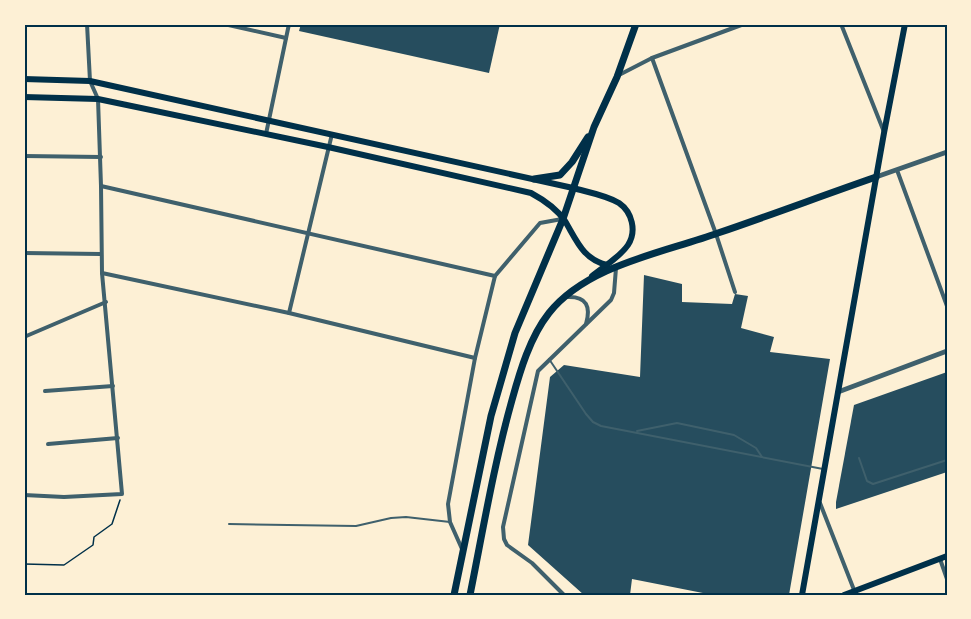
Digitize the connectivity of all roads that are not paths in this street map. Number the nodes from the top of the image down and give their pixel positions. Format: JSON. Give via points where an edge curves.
{"nodes":[{"id":1,"x":87,"y":24,"type":"edge"},
{"id":2,"x":224,"y":24,"type":"edge"},
{"id":3,"x":289,"y":24,"type":"edge"},
{"id":4,"x":636,"y":24,"type":"edge"},
{"id":5,"x":744,"y":24,"type":"edge"},
{"id":6,"x":841,"y":24,"type":"edge"},
{"id":7,"x":905,"y":24,"type":"edge"},
{"id":8,"x":286,"y":38,"type":"junction"},
{"id":9,"x":652,"y":58,"type":"junction"},
{"id":10,"x":616,"y":77,"type":"junction"},
{"id":11,"x":24,"y":80,"type":"edge"},
{"id":12,"x":90,"y":81,"type":"junction"},
{"id":13,"x":24,"y":97,"type":"edge"},
{"id":14,"x":98,"y":99,"type":"junction"},
{"id":15,"x":268,"y":120,"type":"junction"},
{"id":16,"x":594,"y":127,"type":"junction"},
{"id":17,"x":884,"y":133,"type":"junction"},
{"id":18,"x":266,"y":134,"type":"junction"},
{"id":19,"x":332,"y":134,"type":"junction"},
{"id":20,"x":328,"y":147,"type":"junction"},
{"id":21,"x":947,"y":152,"type":"edge"},
{"id":22,"x":24,"y":156,"type":"edge"},
{"id":23,"x":101,"y":157,"type":"junction"},
{"id":24,"x":897,"y":170,"type":"junction"},
{"id":25,"x":876,"y":177,"type":"junction"},
{"id":26,"x":534,"y":179,"type":"junction"},
{"id":27,"x":101,"y":186,"type":"junction"},
{"id":28,"x":573,"y":188,"type":"junction"},
{"id":29,"x":563,"y":219,"type":"junction"},
{"id":30,"x":308,"y":234,"type":"junction"},
{"id":31,"x":716,"y":234,"type":"junction"},
{"id":32,"x":24,"y":253,"type":"edge"},
{"id":33,"x":102,"y":254,"type":"junction"},
{"id":34,"x":605,"y":265,"type":"junction"},
{"id":35,"x":616,"y":267,"type":"junction"},
{"id":36,"x":102,"y":273,"type":"junction"},
{"id":37,"x":495,"y":276,"type":"junction"},
{"id":38,"x":591,"y":277,"type":"junction"},
{"id":39,"x":735,"y":292,"type":"dead end"},
{"id":40,"x":562,"y":297,"type":"junction"},
{"id":41,"x":106,"y":302,"type":"junction"},
{"id":42,"x":947,"y":306,"type":"edge"},
{"id":43,"x":289,"y":313,"type":"junction"},
{"id":44,"x":586,"y":325,"type":"junction"},
{"id":45,"x":24,"y":337,"type":"edge"},
{"id":46,"x":947,"y":351,"type":"edge"},
{"id":47,"x":475,"y":358,"type":"junction"},
{"id":48,"x":549,"y":359,"type":"junction"},
{"id":49,"x":113,"y":386,"type":"junction"},
{"id":50,"x":45,"y":391,"type":"dead end"},
{"id":51,"x":838,"y":392,"type":"junction"},
{"id":52,"x":634,"y":432,"type":"junction"},
{"id":53,"x":118,"y":438,"type":"junction"},
{"id":54,"x":48,"y":444,"type":"dead end"},
{"id":55,"x":762,"y":457,"type":"junction"},
{"id":56,"x":859,"y":458,"type":"dead end"},
{"id":57,"x":947,"y":460,"type":"edge"},
{"id":58,"x":824,"y":470,"type":"junction"},
{"id":59,"x":24,"y":495,"type":"edge"},
{"id":60,"x":818,"y":499,"type":"junction"},
{"id":61,"x":450,"y":522,"type":"junction"},
{"id":62,"x":229,"y":524,"type":"dead end"},
{"id":63,"x":462,"y":551,"type":"junction"},
{"id":64,"x":947,"y":556,"type":"edge"},
{"id":65,"x":940,"y":559,"type":"junction"},
{"id":66,"x":947,"y":579,"type":"edge"},
{"id":67,"x":855,"y":593,"type":"edge"},
{"id":68,"x":454,"y":595,"type":"edge"},
{"id":69,"x":470,"y":595,"type":"edge"},
{"id":70,"x":564,"y":595,"type":"edge"},
{"id":71,"x":802,"y":595,"type":"edge"},
{"id":72,"x":844,"y":595,"type":"edge"}],
"edges":[{"from":1,"to":12,"type":"street"},
{"from":2,"to":8,"type":"street"},
{"from":3,"to":8,"type":"street"},
{"from":4,"to":10,"type":"main road"},
{"from":5,"to":9,"type":"street"},
{"from":6,"to":17,"type":"street"},
{"from":7,"to":17,"type":"main road"},
{"from":8,"to":15,"type":"street"},
{"from":9,"to":10,"type":"street"},
{"from":9,"to":31,"type":"street"},
{"from":10,"to":16,"type":"main road"},
{"from":11,"to":12,"type":"main road"},
{"from":12,"to":14,"type":"street"},
{"from":12,"to":15,"type":"main road"},
{"from":13,"to":14,"type":"main road"},
{"from":14,"to":18,"type":"main road"},
{"from":14,"to":23,"type":"street"},
{"from":15,"to":18,"type":"street"},
{"from":15,"to":19,"type":"main road"},
{"from":16,"to":26,"type":"main road","via":[[560,175]]},
{"from":16,"to":28,"type":"main road"},
{"from":17,"to":25,"type":"main road"},
{"from":18,"to":20,"type":"main road"},
{"from":19,"to":20,"type":"street"},
{"from":19,"to":26,"type":"main road"},
{"from":20,"to":29,"type":"main road","via":[[531,193]]},
{"from":20,"to":30,"type":"street"},
{"from":21,"to":24,"type":"street"},
{"from":22,"to":23,"type":"street"},
{"from":23,"to":27,"type":"street"},
{"from":24,"to":25,"type":"street"},
{"from":24,"to":42,"type":"street"},
{"from":25,"to":31,"type":"main road"},
{"from":25,"to":51,"type":"main road"},
{"from":26,"to":28,"type":"main road"},
{"from":27,"to":30,"type":"street"},
{"from":27,"to":33,"type":"street"},
{"from":28,"to":29,"type":"main road"},
{"from":28,"to":34,"type":"main road","via":[[618,202],[631,217],[628,245]]},
{"from":29,"to":34,"type":"main road","via":[[584,254]]},
{"from":29,"to":37,"type":"street","via":[[540,223]]},
{"from":29,"to":63,"type":"main road","via":[[508,355]]},
{"from":30,"to":37,"type":"street"},
{"from":30,"to":43,"type":"street"},
{"from":31,"to":35,"type":"main road"},
{"from":31,"to":39,"type":"street"},
{"from":32,"to":33,"type":"street"},
{"from":33,"to":36,"type":"street"},
{"from":34,"to":35,"type":"main road"},
{"from":34,"to":38,"type":"main road"},
{"from":35,"to":38,"type":"main road"},
{"from":35,"to":44,"type":"street","via":[[611,300]]},
{"from":36,"to":41,"type":"street"},
{"from":36,"to":43,"type":"street"},
{"from":37,"to":47,"type":"street"},
{"from":38,"to":40,"type":"main road"},
{"from":40,"to":44,"type":"street","via":[[581,299],[587,305],[590,312]]},
{"from":40,"to":69,"type":"main road","via":[[537,332],[519,376],[502,435]]},
{"from":41,"to":45,"type":"street"},
{"from":41,"to":49,"type":"street"},
{"from":43,"to":47,"type":"street"},
{"from":44,"to":48,"type":"street"},
{"from":46,"to":51,"type":"street"},
{"from":47,"to":61,"type":"street","via":[[448,504]]},
{"from":48,"to":52,"type":"lane","via":[[592,422]]},
{"from":48,"to":70,"type":"street","via":[[538,371],[503,527],[507,545]]},
{"from":49,"to":50,"type":"street"},
{"from":49,"to":53,"type":"street"},
{"from":51,"to":58,"type":"main road"},
{"from":52,"to":55,"type":"lane"},
{"from":52,"to":55,"type":"lane","via":[[677,423],[734,435],[756,448]]},
{"from":53,"to":54,"type":"street"},
{"from":53,"to":59,"type":"street","via":[[122,494]]},
{"from":55,"to":58,"type":"lane"},
{"from":56,"to":57,"type":"lane","via":[[867,481],[873,484]]},
{"from":58,"to":60,"type":"main road"},
{"from":60,"to":67,"type":"street"},
{"from":60,"to":71,"type":"main road"},
{"from":61,"to":62,"type":"lane","via":[[406,517],[356,526]]},
{"from":61,"to":63,"type":"street"},
{"from":63,"to":68,"type":"main road"},
{"from":64,"to":65,"type":"main road"},
{"from":65,"to":66,"type":"street"},
{"from":65,"to":67,"type":"main road"},
{"from":67,"to":72,"type":"main road"}]}
